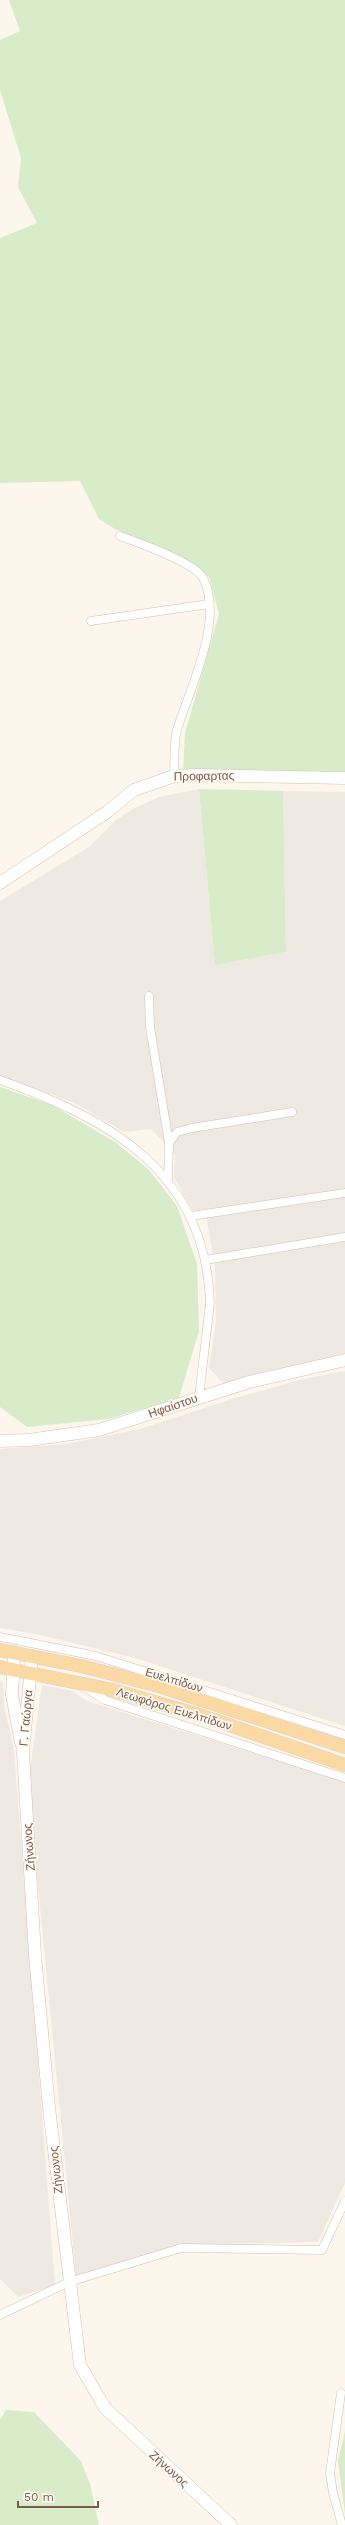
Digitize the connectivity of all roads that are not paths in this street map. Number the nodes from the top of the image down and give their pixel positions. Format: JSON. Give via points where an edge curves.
{"nodes":[{"id":1,"x":120,"y":536,"type":"dead end"},
{"id":2,"x":209,"y":604,"type":"junction"},
{"id":3,"x":92,"y":621,"type":"dead end"},
{"id":4,"x":174,"y":776,"type":"junction"},
{"id":5,"x":345,"y":778,"type":"edge"},
{"id":6,"x":0,"y":884,"type":"edge"},
{"id":7,"x":149,"y":996,"type":"dead end"},
{"id":8,"x":0,"y":1080,"type":"edge"},
{"id":9,"x":292,"y":1112,"type":"dead end"},
{"id":10,"x":169,"y":1143,"type":"junction"},
{"id":11,"x":168,"y":1180,"type":"junction"},
{"id":12,"x":345,"y":1193,"type":"edge"},
{"id":13,"x":191,"y":1216,"type":"junction"},
{"id":14,"x":345,"y":1237,"type":"edge"},
{"id":15,"x":205,"y":1260,"type":"junction"},
{"id":16,"x":345,"y":1360,"type":"edge"},
{"id":17,"x":199,"y":1397,"type":"junction"},
{"id":18,"x":0,"y":1441,"type":"edge"},
{"id":19,"x":0,"y":1637,"type":"edge"},
{"id":20,"x":0,"y":1650,"type":"edge"},
{"id":21,"x":14,"y":1653,"type":"junction"},
{"id":22,"x":32,"y":1656,"type":"junction"},
{"id":23,"x":6,"y":1668,"type":"edge"},
{"id":24,"x":31,"y":1672,"type":"junction"},
{"id":25,"x":77,"y":1681,"type":"junction"},
{"id":26,"x":258,"y":1712,"type":"junction"},
{"id":27,"x":345,"y":1735,"type":"edge"},
{"id":28,"x":345,"y":1747,"type":"edge"},
{"id":29,"x":23,"y":1752,"type":"junction"},
{"id":30,"x":345,"y":1765,"type":"edge"},
{"id":31,"x":345,"y":1778,"type":"edge"},
{"id":32,"x":345,"y":2200,"type":"edge"},
{"id":33,"x":69,"y":2282,"type":"junction"},
{"id":34,"x":0,"y":2315,"type":"edge"},
{"id":35,"x":341,"y":2394,"type":"dead end"},
{"id":36,"x":231,"y":2525,"type":"edge"},
{"id":37,"x":342,"y":2525,"type":"edge"}],
"edges":[{"from":1,"to":2,"type":"street","via":[[179,559],[203,578]]},
{"from":2,"to":3,"type":"street"},
{"from":2,"to":4,"type":"street","via":[[209,634],[176,732]]},
{"from":4,"to":5,"type":"street","name":"Προφαρτας"},
{"from":4,"to":6,"type":"street","name":"Προφαρτας","via":[[134,790],[107,812]]},
{"from":7,"to":10,"type":"street","via":[[150,1027]]},
{"from":8,"to":11,"type":"street","via":[[60,1103],[103,1125],[143,1155]]},
{"from":9,"to":10,"type":"street","via":[[192,1128],[177,1132]]},
{"from":10,"to":11,"type":"street"},
{"from":11,"to":13,"type":"street"},
{"from":12,"to":13,"type":"street"},
{"from":13,"to":15,"type":"street"},
{"from":14,"to":15,"type":"street"},
{"from":15,"to":17,"type":"street","via":[[210,1302]]},
{"from":16,"to":17,"type":"street","name":"Ηφαίστου","via":[[255,1380]]},
{"from":17,"to":18,"type":"street","name":"Ηφαίστου","via":[[99,1430],[29,1440]]},
{"from":19,"to":26,"type":"street","name":"Ευελπίδων","via":[[96,1656]]},
{"from":20,"to":21,"type":"main road","name":"Λεωφόρος Ευελπίδων"},
{"from":21,"to":22,"type":"main road","name":"Λεωφόρος Ευελπίδων"},
{"from":21,"to":23,"type":"street","name":"Γ. Γαώργα"},
{"from":22,"to":24,"type":"street","name":"Γ. Γαώργα"},
{"from":22,"to":26,"type":"main road","name":"Λεωφόρος Ευελπίδων","via":[[117,1674]]},
{"from":23,"to":24,"type":"main road","name":"Λεωφόρος Ευελπίδων"},
{"from":23,"to":29,"type":"street","name":"Γ. Γαώργα"},
{"from":24,"to":25,"type":"main road","name":"Λεωφόρος Ευελπίδων"},
{"from":24,"to":29,"type":"street","name":"Γ. Γαώργα"},
{"from":25,"to":30,"type":"main road","name":"Λεωφόρος Ευελπίδων","via":[[203,1716]]},
{"from":25,"to":31,"type":"street","via":[[93,1695],[105,1700]]},
{"from":26,"to":27,"type":"street","name":"Ευελπίδων"},
{"from":26,"to":28,"type":"main road","name":"Λεωφόρος Ευελπίδων"},
{"from":29,"to":33,"type":"street","name":"Ζήνωνος","via":[[39,2005]]},
{"from":32,"to":33,"type":"street","via":[[322,2250],[181,2248]]},
{"from":33,"to":34,"type":"street"},
{"from":33,"to":36,"type":"street","name":"Ζήνωνος","via":[[80,2365],[94,2392],[105,2408],[146,2448]]},
{"from":35,"to":37,"type":"street","via":[[330,2473],[332,2493]]}]}
